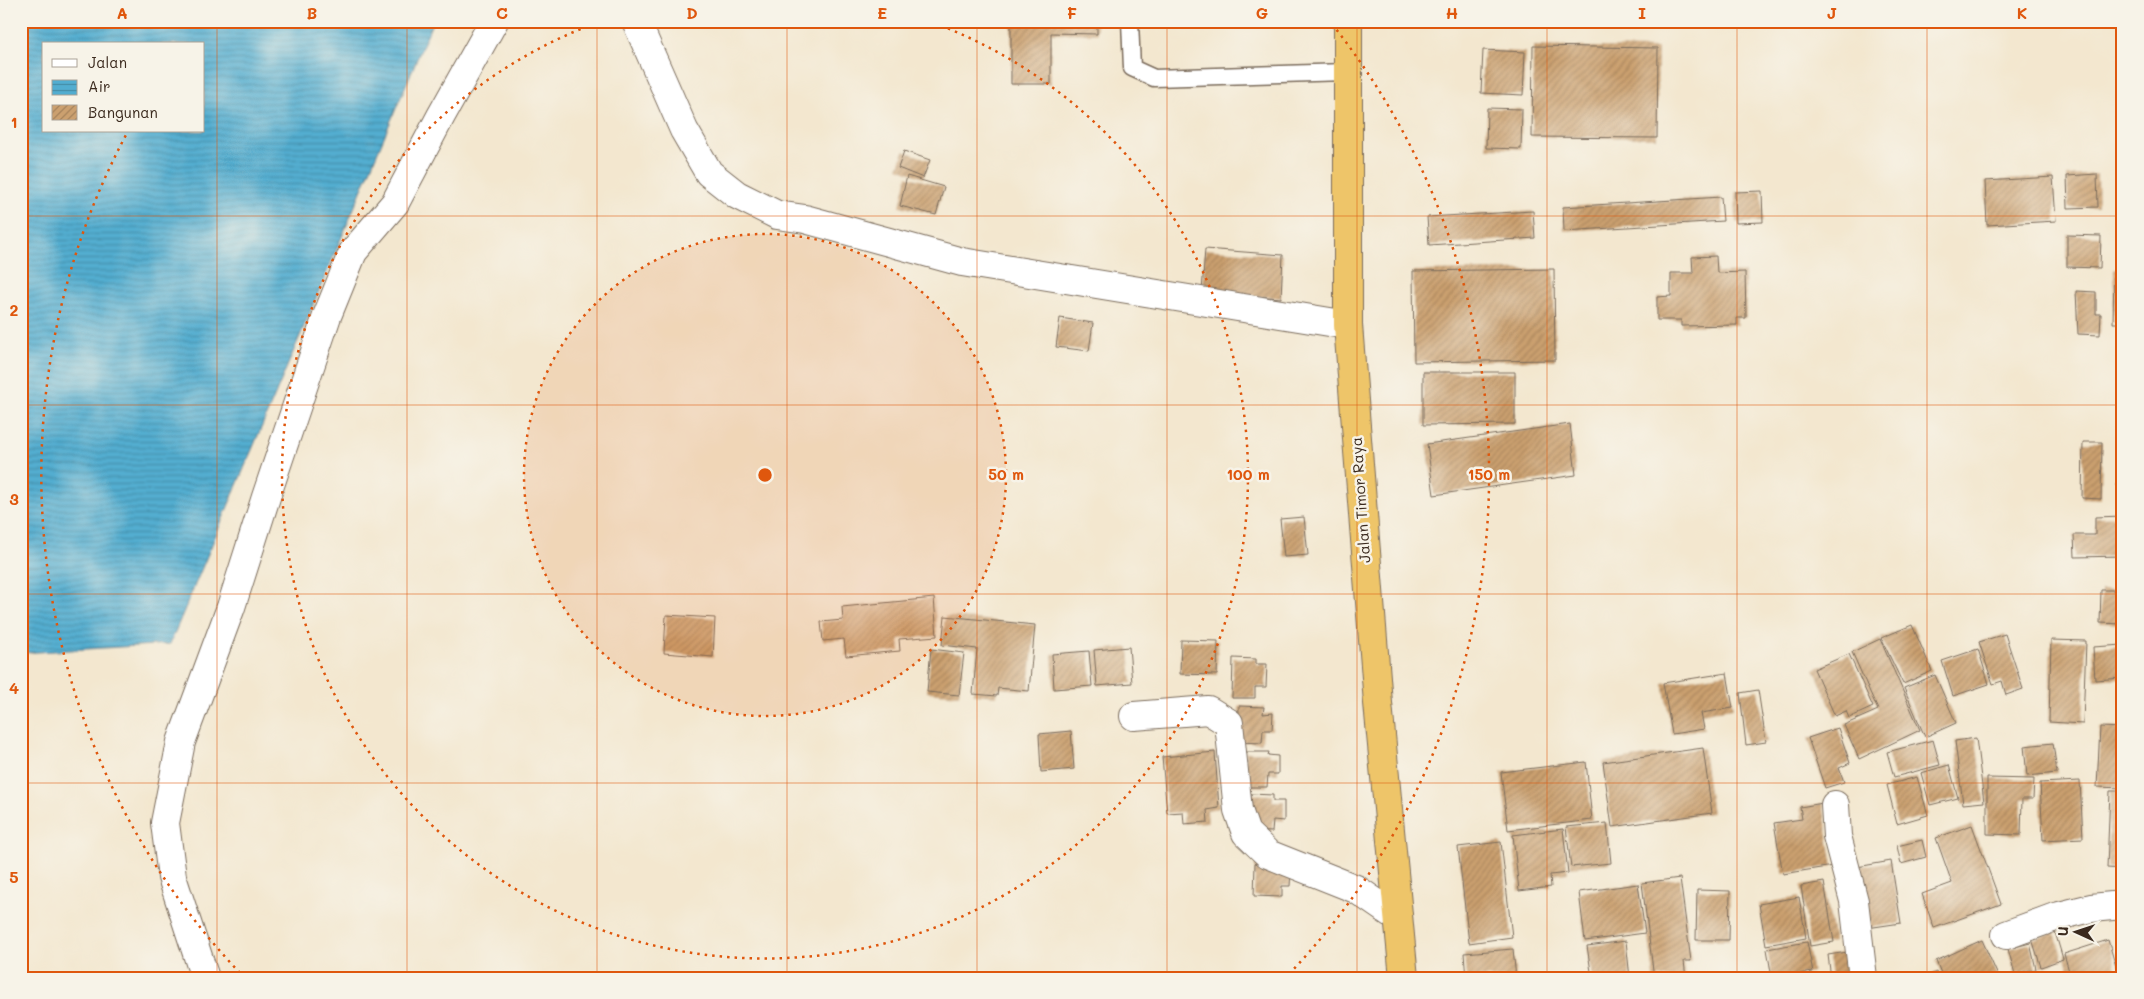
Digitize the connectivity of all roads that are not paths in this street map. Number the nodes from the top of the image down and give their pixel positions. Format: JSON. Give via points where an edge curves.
{"nodes":[{"id":1,"x":494,"y":21,"type":"edge"},
{"id":2,"x":636,"y":21,"type":"edge"},
{"id":3,"x":1130,"y":21,"type":"edge"},
{"id":4,"x":1348,"y":21,"type":"edge"},
{"id":5,"x":1346,"y":72,"type":"junction"},
{"id":6,"x":1348,"y":326,"type":"junction"},
{"id":7,"x":1134,"y":716,"type":"dead end"},
{"id":8,"x":1835,"y":805,"type":"dead end"},
{"id":9,"x":2123,"y":905,"type":"edge"},
{"id":10,"x":1398,"y":918,"type":"junction"},
{"id":11,"x":2006,"y":935,"type":"dead end"},
{"id":12,"x":205,"y":978,"type":"edge"},
{"id":13,"x":1404,"y":978,"type":"edge"},
{"id":14,"x":1863,"y":978,"type":"edge"}],
"edges":[{"from":1,"to":12,"type":"street","via":[[395,203],[353,252],[266,497],[232,607],[181,742],[165,823],[172,877]]},
{"from":2,"to":6,"type":"street","via":[[684,130],[709,173],[737,195],[777,215],[805,219],[962,262]]},
{"from":3,"to":5,"type":"lane","via":[[1132,68],[1154,78]]},
{"from":4,"to":5,"type":"highway","name":"Jalan Timor Raya"},
{"from":5,"to":6,"type":"highway","name":"Jalan Timor Raya"},
{"from":6,"to":10,"type":"highway","name":"Jalan Timor Raya"},
{"from":7,"to":10,"type":"street","via":[[1208,710],[1224,719],[1229,723],[1238,810],[1246,833],[1268,854],[1356,890]]},
{"from":8,"to":14,"type":"street","via":[[1837,836],[1854,901]]},
{"from":9,"to":11,"type":"street","via":[[2091,908],[2055,917]]},
{"from":10,"to":13,"type":"highway","name":"Jalan Timor Raya"}]}
